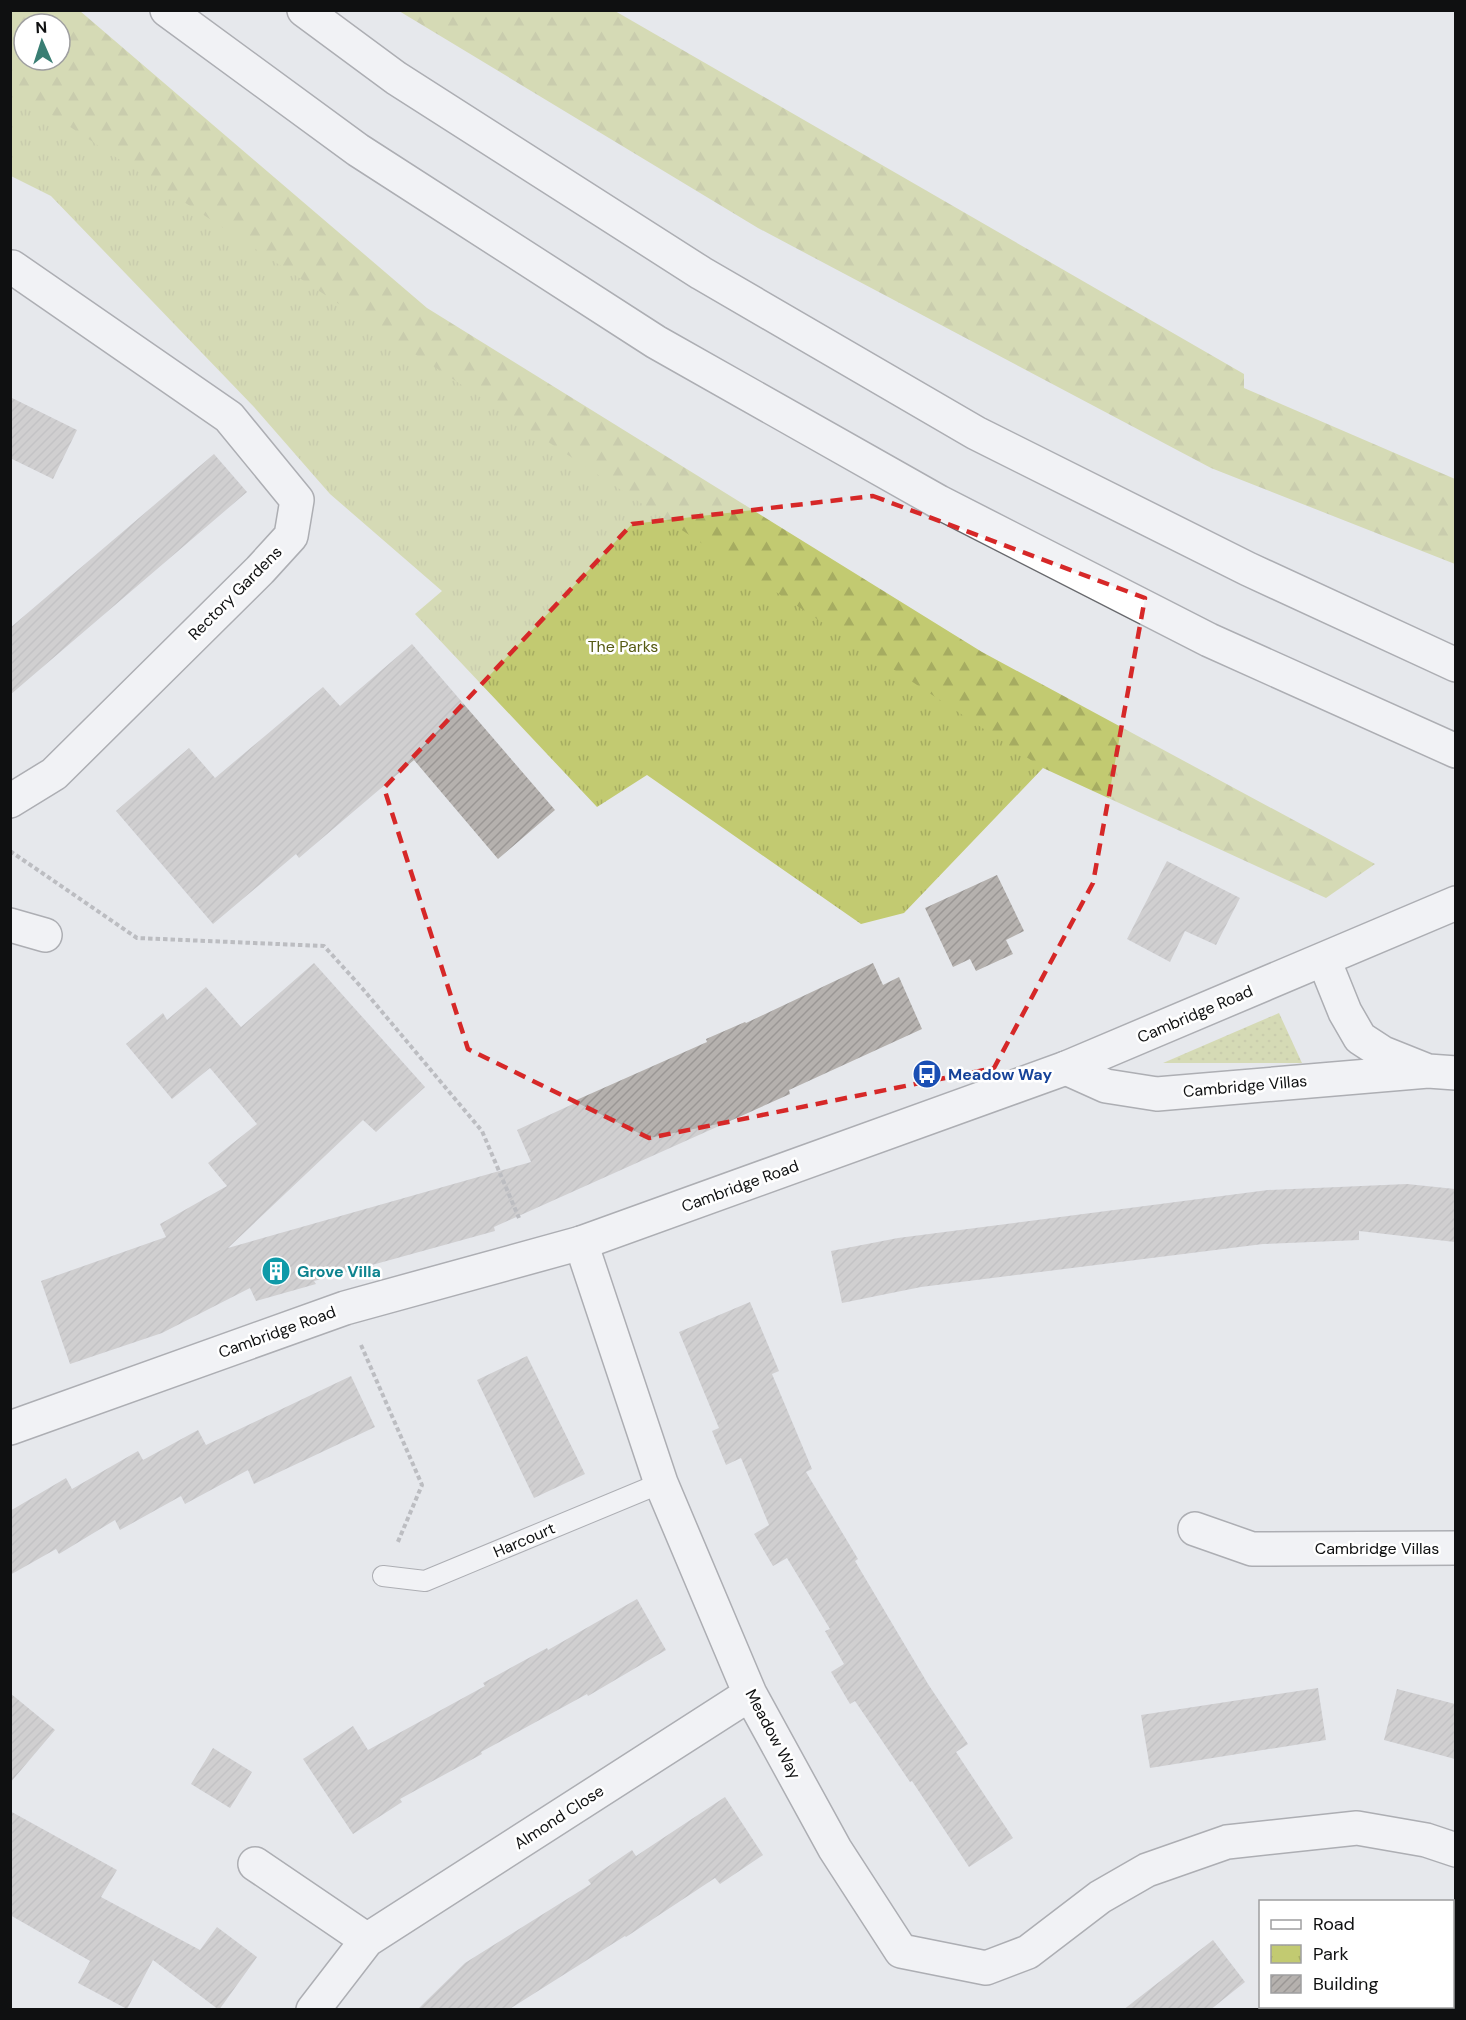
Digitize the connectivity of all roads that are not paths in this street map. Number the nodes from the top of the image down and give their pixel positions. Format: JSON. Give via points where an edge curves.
{"nodes":[{"id":1,"x":167,"y":10,"type":"edge"},
{"id":2,"x":304,"y":10,"type":"edge"},
{"id":3,"x":11,"y":267,"type":"edge"},
{"id":4,"x":1455,"y":665,"type":"edge"},
{"id":5,"x":1455,"y":751,"type":"edge"},
{"id":6,"x":10,"y":801,"type":"edge"},
{"id":7,"x":1455,"y":903,"type":"edge"},
{"id":8,"x":10,"y":925,"type":"edge"},
{"id":9,"x":45,"y":935,"type":"dead end"},
{"id":10,"x":1324,"y":960,"type":"junction"},
{"id":11,"x":1066,"y":1068,"type":"junction"},
{"id":12,"x":1442,"y":1072,"type":"edge"},
{"id":13,"x":581,"y":1243,"type":"junction"},
{"id":14,"x":10,"y":1428,"type":"edge"},
{"id":15,"x":661,"y":1483,"type":"junction"},
{"id":16,"x":1195,"y":1529,"type":"dead end"},
{"id":17,"x":1455,"y":1548,"type":"edge"},
{"id":18,"x":383,"y":1576,"type":"road end"},
{"id":19,"x":750,"y":1694,"type":"junction"},
{"id":20,"x":1455,"y":1850,"type":"edge"},
{"id":21,"x":255,"y":1864,"type":"dead end"},
{"id":22,"x":367,"y":1940,"type":"junction"},
{"id":23,"x":313,"y":2010,"type":"edge"}],
"edges":[{"from":1,"to":5,"type":"main road","via":[[358,150],[656,342],[949,507],[1209,640]]},
{"from":2,"to":4,"type":"main road","via":[[396,78],[700,273],[976,433],[1248,569]]},
{"from":3,"to":6,"type":"main road","name":"Rectory Gardens","via":[[229,417],[297,500],[291,536],[260,570],[54,774]]},
{"from":7,"to":10,"type":"main road","name":"Cambridge Road"},
{"from":8,"to":9,"type":"main road"},
{"from":10,"to":11,"type":"main road","name":"Cambridge Road"},
{"from":10,"to":12,"type":"main road","name":"Cambridge Villas","via":[[1360,1038],[1383,1053]]},
{"from":11,"to":12,"type":"main road","name":"Cambridge Villas","via":[[1106,1086],[1158,1094]]},
{"from":11,"to":13,"type":"main road","name":"Cambridge Road"},
{"from":13,"to":14,"type":"main road","name":"Cambridge Road","via":[[345,1308]]},
{"from":13,"to":15,"type":"main road","name":"Meadow Way"},
{"from":15,"to":18,"type":"lane","name":"Harcourt","via":[[425,1581]]},
{"from":15,"to":19,"type":"main road","name":"Meadow Way"},
{"from":16,"to":17,"type":"main road","name":"Cambridge Villas","via":[[1252,1549]]},
{"from":19,"to":20,"type":"main road","name":"Meadow Way","via":[[835,1849],[901,1951],[986,1968],[1028,1952],[1100,1897],[1147,1870],[1227,1842],[1357,1828],[1426,1840]]},
{"from":19,"to":22,"type":"main road","name":"Almond Close"},
{"from":21,"to":22,"type":"main road"},
{"from":22,"to":23,"type":"main road","name":"Almond Close"}]}
